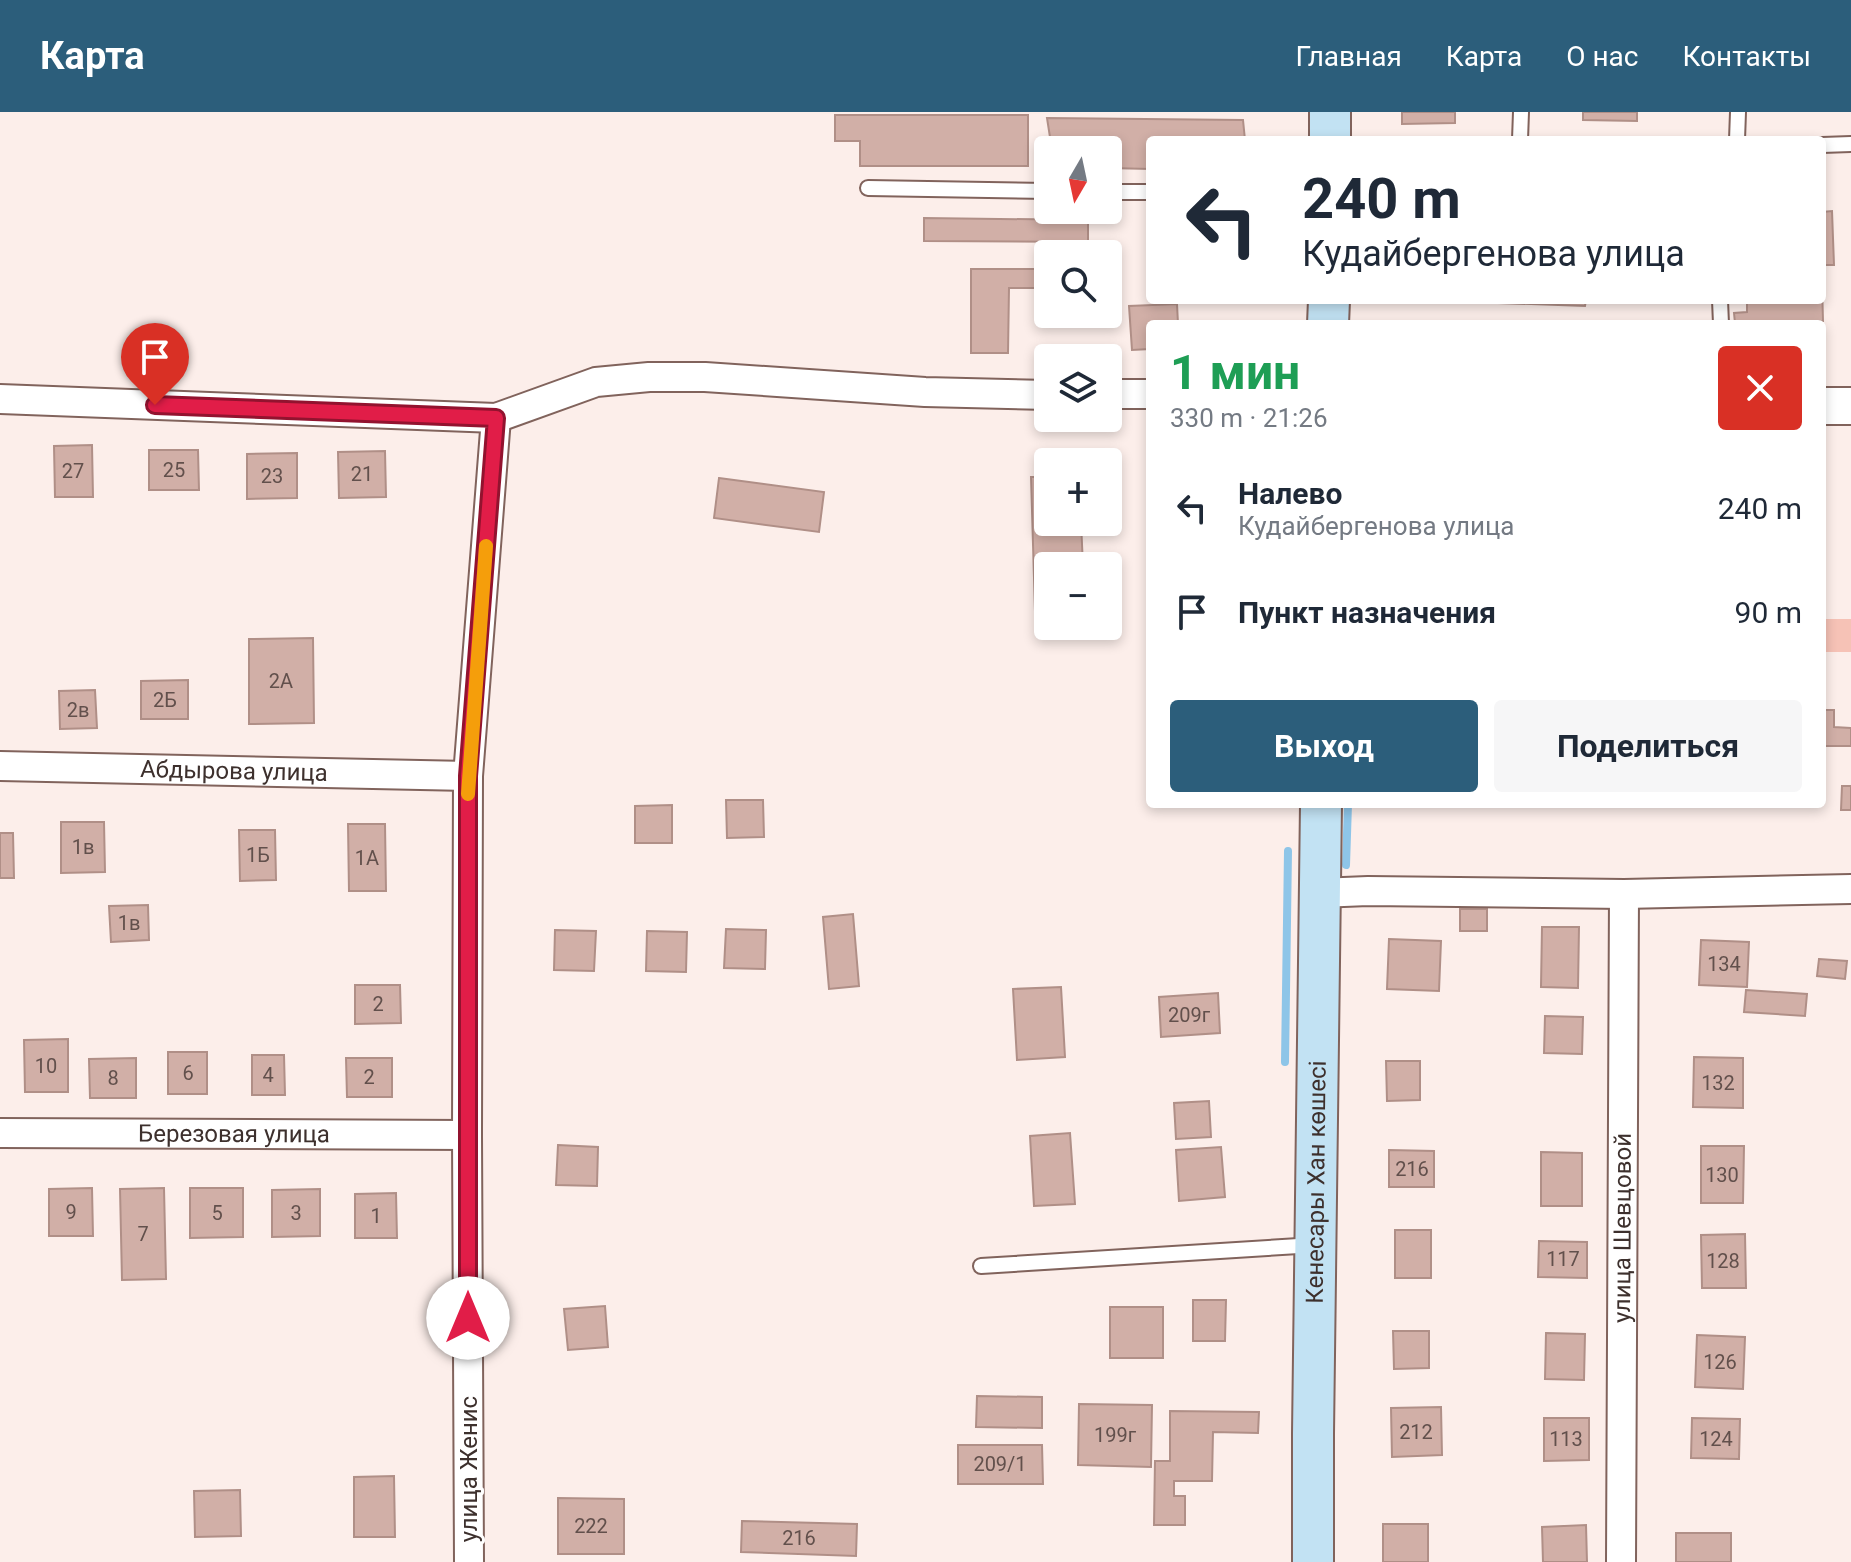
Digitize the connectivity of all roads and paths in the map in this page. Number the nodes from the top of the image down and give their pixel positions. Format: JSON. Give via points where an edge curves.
{"nodes":[{"id":1,"x":1330,"y":112,"type":"edge"},
{"id":2,"x":1521,"y":112,"type":"edge"},
{"id":3,"x":1738,"y":112,"type":"edge"},
{"id":4,"x":1330,"y":136,"type":"edge"},
{"id":5,"x":1520,"y":136,"type":"edge"},
{"id":6,"x":1737,"y":136,"type":"edge"},
{"id":7,"x":1851,"y":144,"type":"edge"},
{"id":8,"x":1826,"y":145,"type":"edge"},
{"id":9,"x":868,"y":188,"type":"dead end"},
{"id":10,"x":1034,"y":191,"type":"edge"},
{"id":11,"x":1122,"y":192,"type":"edge"},
{"id":12,"x":1146,"y":192,"type":"edge"},
{"id":13,"x":1122,"y":394,"type":"edge"},
{"id":14,"x":1146,"y":394,"type":"edge"},
{"id":15,"x":1034,"y":395,"type":"edge"},
{"id":16,"x":0,"y":399,"type":"edge"},
{"id":17,"x":1826,"y":406,"type":"edge"},
{"id":18,"x":1851,"y":406,"type":"edge"},
{"id":19,"x":496,"y":418,"type":"junction"},
{"id":20,"x":0,"y":766,"type":"edge"},
{"id":21,"x":468,"y":776,"type":"junction"},
{"id":22,"x":1321,"y":808,"type":"edge"},
{"id":23,"x":1851,"y":889,"type":"edge"},
{"id":24,"x":1319,"y":893,"type":"junction"},
{"id":25,"x":1624,"y":894,"type":"junction"},
{"id":26,"x":0,"y":1133,"type":"edge"},
{"id":27,"x":467,"y":1135,"type":"junction"},
{"id":28,"x":1315,"y":1245,"type":"junction"},
{"id":29,"x":981,"y":1266,"type":"dead end"},
{"id":30,"x":469,"y":1562,"type":"edge"},
{"id":31,"x":1313,"y":1562,"type":"edge"},
{"id":32,"x":1621,"y":1562,"type":"edge"}],
"edges":[{"from":1,"to":4,"type":"main road"},
{"from":2,"to":5,"type":"lane"},
{"from":3,"to":6,"type":"lane"},
{"from":7,"to":8,"type":"lane"},
{"from":9,"to":10,"type":"lane"},
{"from":11,"to":12,"type":"lane"},
{"from":13,"to":14,"type":"street"},
{"from":15,"to":19,"type":"street","via":[[649,377],[596,382]]},
{"from":16,"to":19,"type":"street"},
{"from":17,"to":18,"type":"street"},
{"from":19,"to":21,"type":"street","name":"улица Женис"},
{"from":20,"to":21,"type":"street","name":"Абдырова улица"},
{"from":21,"to":27,"type":"street","name":"улица Женис"},
{"from":22,"to":24,"type":"main road","name":"Кенесары Хан көшесі"},
{"from":23,"to":25,"type":"street"},
{"from":24,"to":25,"type":"street"},
{"from":24,"to":28,"type":"main road","name":"Кенесары Хан көшесі"},
{"from":25,"to":32,"type":"street","name":"улица Шевцовой"},
{"from":26,"to":27,"type":"street","name":"Березовая улица"},
{"from":27,"to":30,"type":"street","name":"улица Женис"},
{"from":28,"to":29,"type":"lane"},
{"from":28,"to":31,"type":"main road","name":"Кенесары Хан көшесі"}]}
